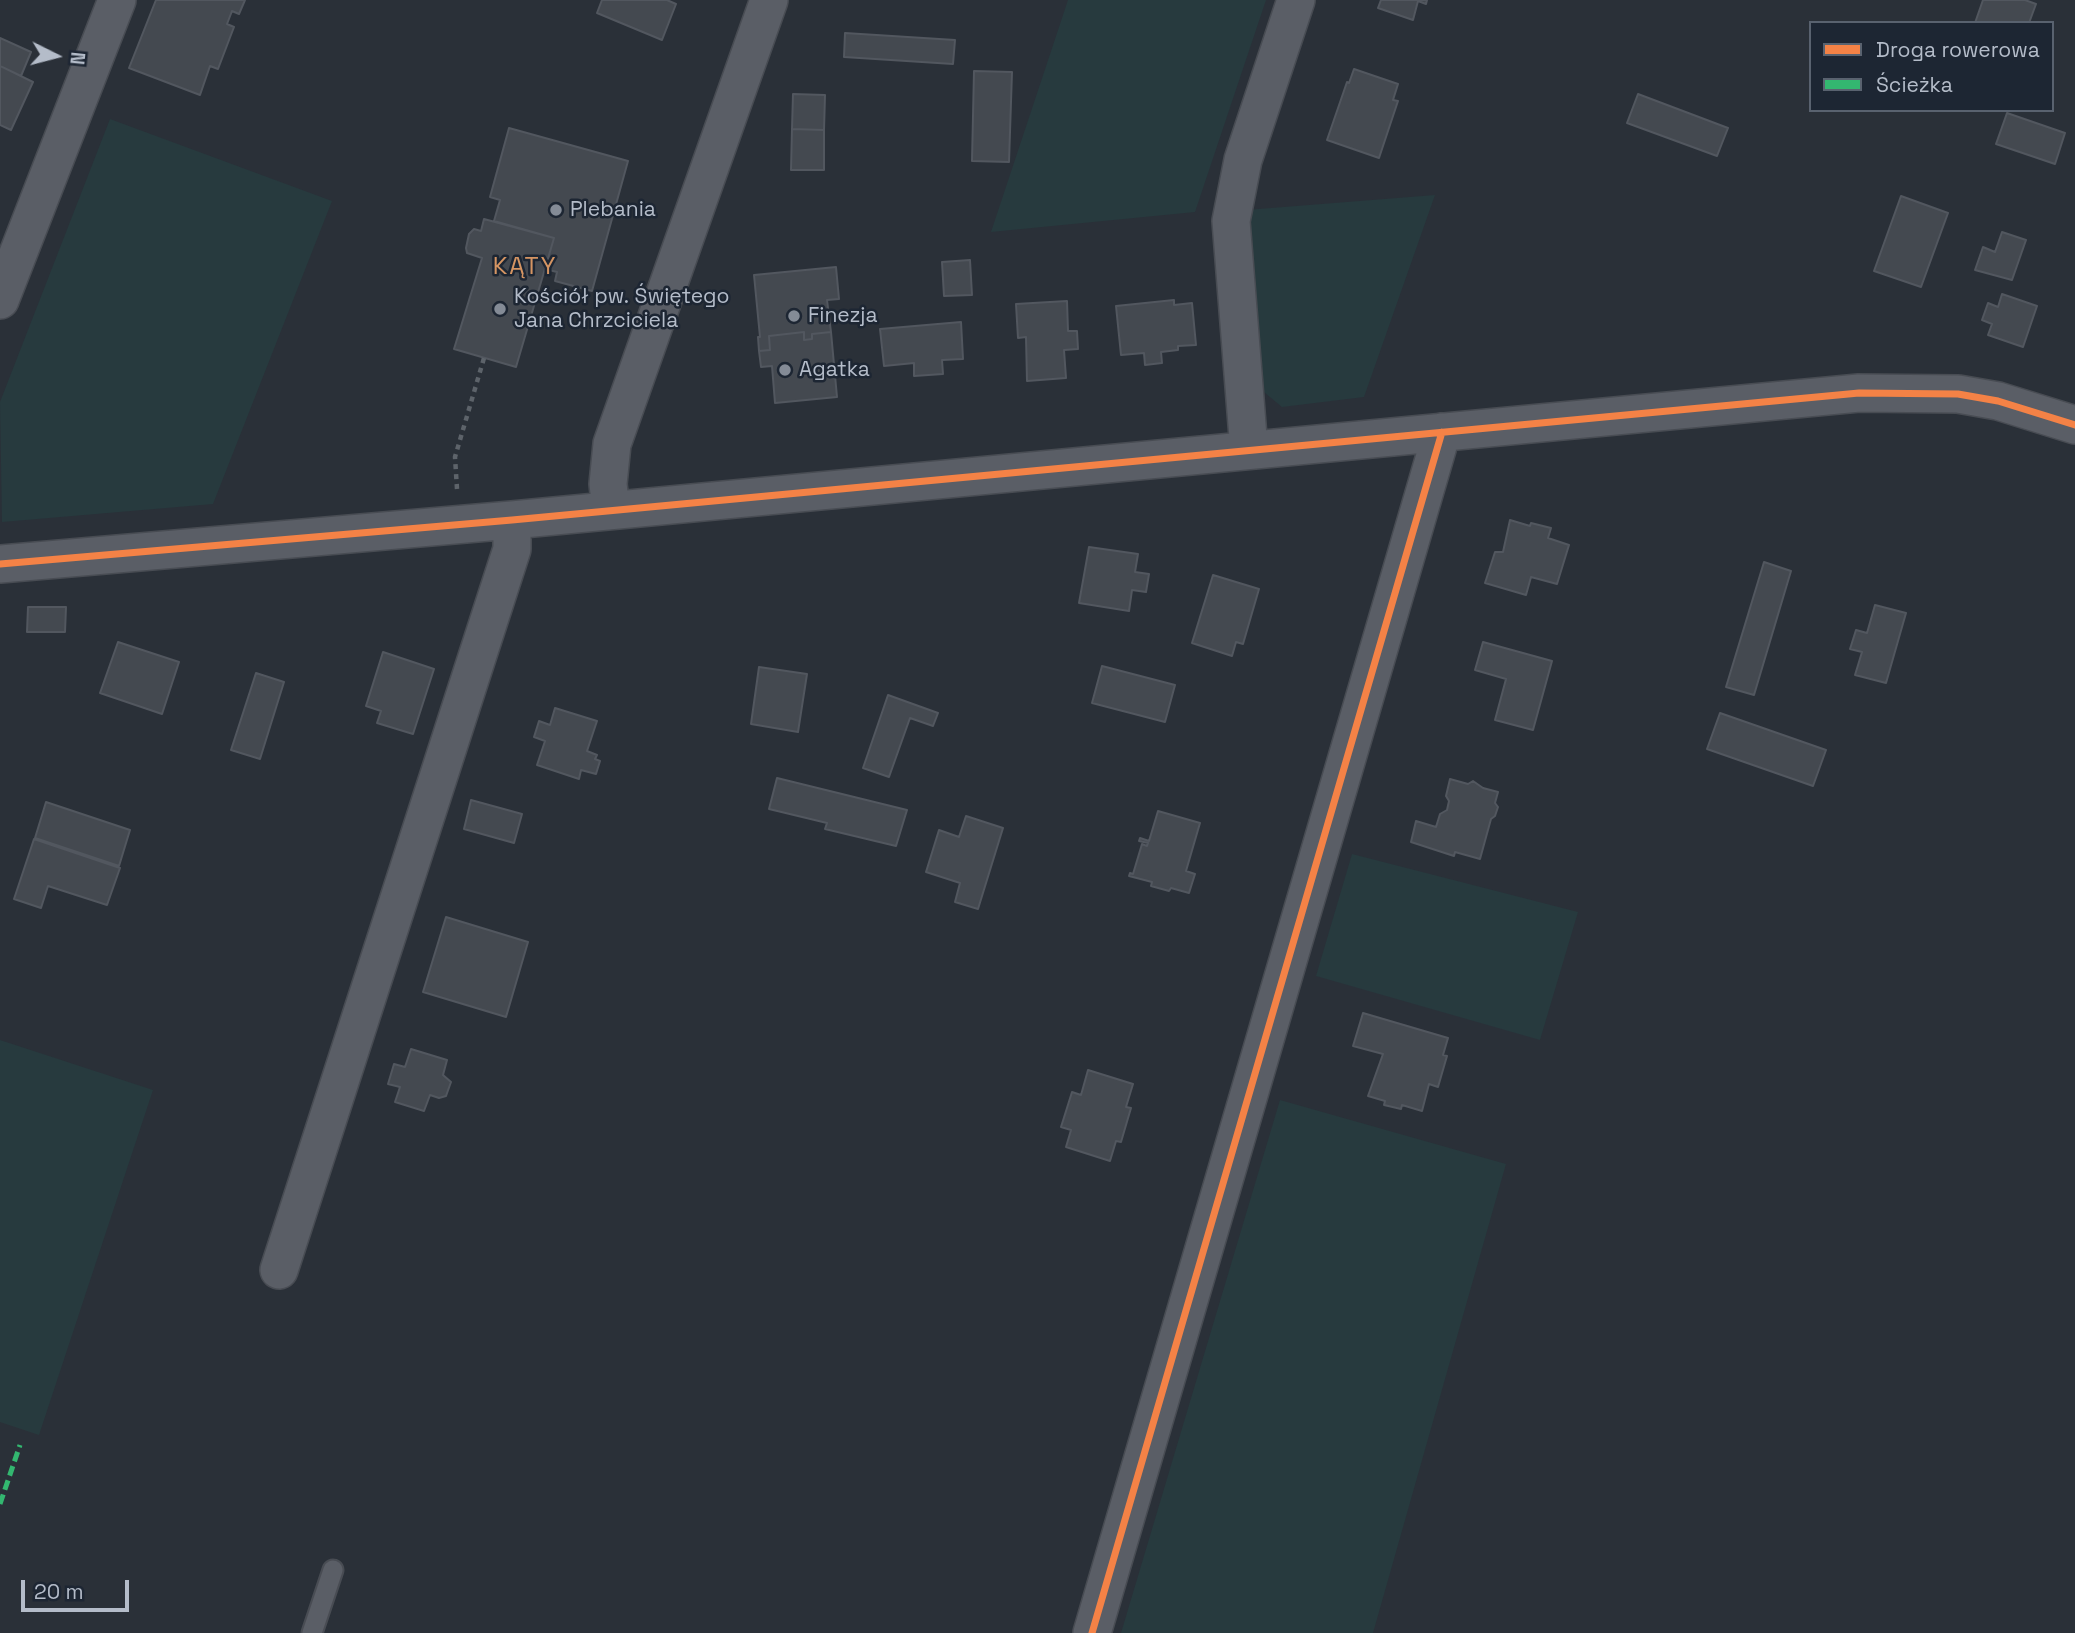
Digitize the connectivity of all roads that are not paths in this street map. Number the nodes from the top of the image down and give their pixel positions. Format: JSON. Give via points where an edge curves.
{"nodes":[{"id":1,"x":117,"y":0,"type":"edge"},
{"id":2,"x":769,"y":0,"type":"edge"},
{"id":3,"x":1296,"y":0,"type":"edge"},
{"id":4,"x":0,"y":300,"type":"edge"},
{"id":5,"x":2075,"y":425,"type":"edge"},
{"id":6,"x":1442,"y":432,"type":"junction"},
{"id":7,"x":1249,"y":450,"type":"junction"},
{"id":8,"x":611,"y":510,"type":"junction"},
{"id":9,"x":512,"y":520,"type":"junction"},
{"id":10,"x":0,"y":564,"type":"edge"},
{"id":11,"x":279,"y":1270,"type":"dead end"},
{"id":12,"x":333,"y":1570,"type":"dead end"},
{"id":13,"x":312,"y":1633,"type":"edge"},
{"id":14,"x":1092,"y":1633,"type":"edge"}],
"edges":[{"from":1,"to":4,"type":"street"},
{"from":2,"to":8,"type":"street","via":[[612,444]]},
{"from":3,"to":7,"type":"street","via":[[1243,160],[1231,221]]},
{"from":5,"to":6,"type":"street","via":[[1998,401],[1909,392]]},
{"from":6,"to":7,"type":"street"},
{"from":6,"to":14,"type":"street"},
{"from":7,"to":8,"type":"street"},
{"from":8,"to":9,"type":"street"},
{"from":9,"to":10,"type":"street"},
{"from":9,"to":11,"type":"street","via":[[512,549]]},
{"from":12,"to":13,"type":"lane"}]}
